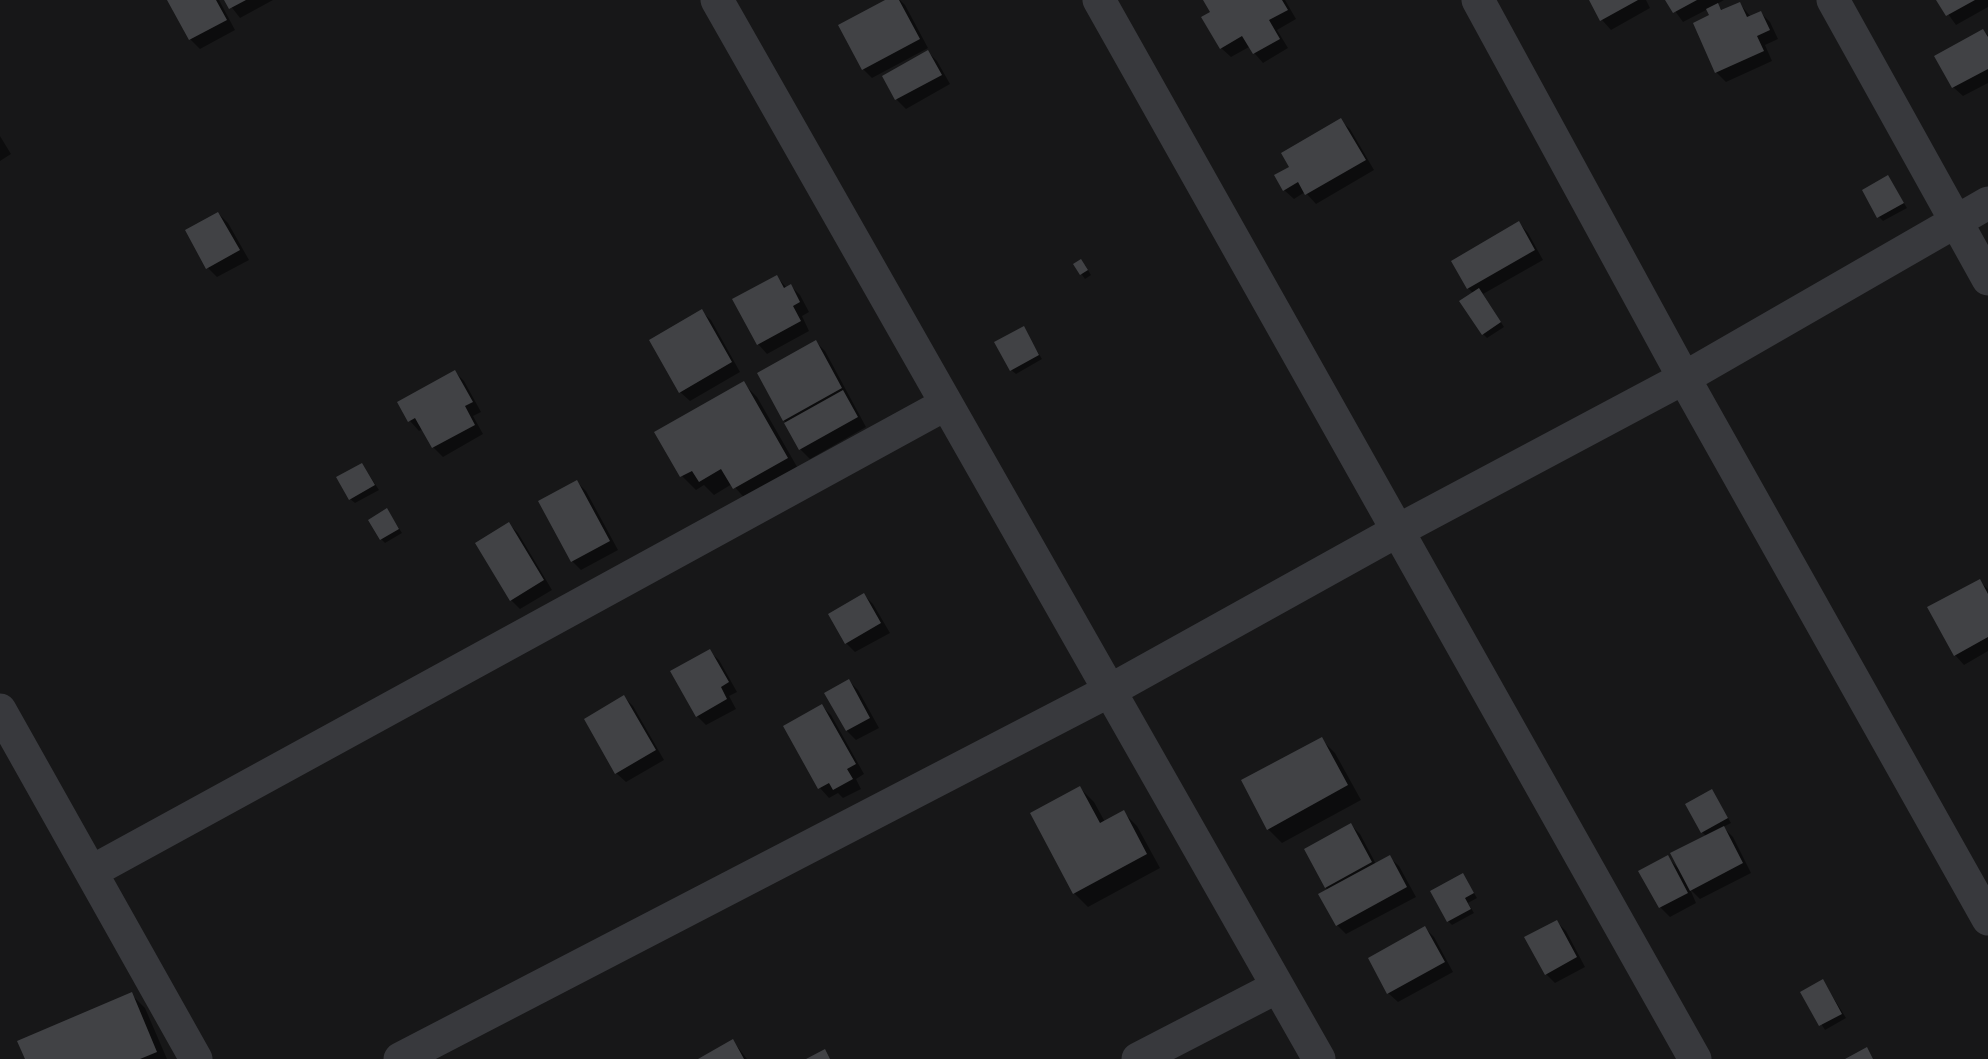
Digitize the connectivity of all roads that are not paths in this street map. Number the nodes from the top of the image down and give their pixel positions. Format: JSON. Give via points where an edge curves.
{"nodes":[{"id":1,"x":717,"y":0,"type":"edge"},
{"id":2,"x":1099,"y":0,"type":"edge"},
{"id":3,"x":1478,"y":0,"type":"edge"},
{"id":4,"x":1833,"y":0,"type":"edge"},
{"id":5,"x":1988,"y":203,"type":"edge"},
{"id":6,"x":1956,"y":221,"type":"junction"},
{"id":7,"x":1988,"y":279,"type":"edge"},
{"id":8,"x":1684,"y":378,"type":"junction"},
{"id":9,"x":946,"y":404,"type":"junction"},
{"id":10,"x":1398,"y":531,"type":"junction"},
{"id":11,"x":1109,"y":691,"type":"junction"},
{"id":12,"x":0,"y":710,"type":"edge"},
{"id":13,"x":91,"y":872,"type":"junction"},
{"id":14,"x":1988,"y":919,"type":"edge"},
{"id":15,"x":1277,"y":987,"type":"junction"},
{"id":16,"x":196,"y":1059,"type":"edge"},
{"id":17,"x":400,"y":1059,"type":"edge"},
{"id":18,"x":1138,"y":1059,"type":"edge"},
{"id":19,"x":1318,"y":1059,"type":"edge"},
{"id":20,"x":1695,"y":1059,"type":"edge"}],
"edges":[{"from":1,"to":9,"type":"street"},
{"from":2,"to":10,"type":"street"},
{"from":3,"to":8,"type":"street"},
{"from":4,"to":6,"type":"street"},
{"from":5,"to":6,"type":"street"},
{"from":6,"to":7,"type":"street"},
{"from":6,"to":8,"type":"street"},
{"from":8,"to":10,"type":"street"},
{"from":8,"to":14,"type":"street"},
{"from":9,"to":11,"type":"street"},
{"from":9,"to":13,"type":"street"},
{"from":10,"to":11,"type":"street"},
{"from":10,"to":20,"type":"street"},
{"from":11,"to":15,"type":"street"},
{"from":11,"to":17,"type":"street"},
{"from":12,"to":13,"type":"street"},
{"from":13,"to":16,"type":"street"},
{"from":15,"to":18,"type":"street"},
{"from":15,"to":19,"type":"street"}]}
